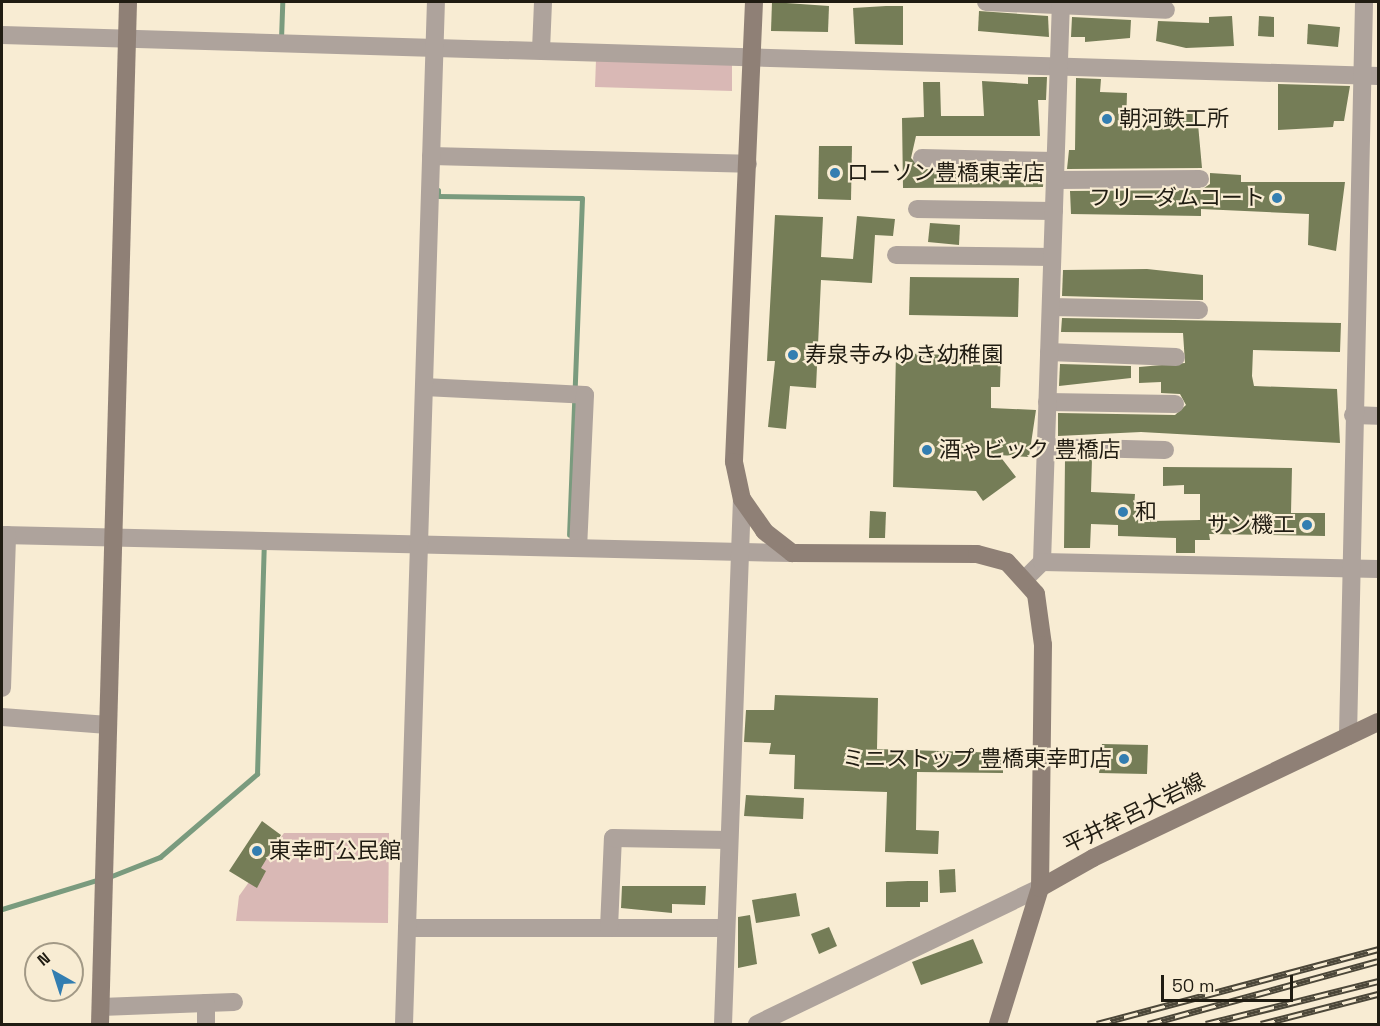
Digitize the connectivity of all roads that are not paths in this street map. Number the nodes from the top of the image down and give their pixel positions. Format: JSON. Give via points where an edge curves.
{"nodes":[{"id":1,"x":129,"y":2,"type":"edge"},
{"id":2,"x":436,"y":2,"type":"edge"},
{"id":3,"x":543,"y":2,"type":"edge"},
{"id":4,"x":754,"y":2,"type":"edge"},
{"id":5,"x":986,"y":2,"type":"edge"},
{"id":6,"x":1364,"y":2,"type":"edge"},
{"id":7,"x":1061,"y":4,"type":"edge"},
{"id":8,"x":1166,"y":10,"type":"dead end"},
{"id":9,"x":2,"y":35,"type":"edge"},
{"id":10,"x":128,"y":39,"type":"junction"},
{"id":11,"x":434,"y":46,"type":"junction"},
{"id":12,"x":541,"y":50,"type":"junction"},
{"id":13,"x":752,"y":59,"type":"junction"},
{"id":14,"x":1059,"y":67,"type":"junction"},
{"id":15,"x":1370,"y":75,"type":"edge"},
{"id":16,"x":431,"y":156,"type":"junction"},
{"id":17,"x":922,"y":158,"type":"dead end"},
{"id":18,"x":1055,"y":161,"type":"junction"},
{"id":19,"x":748,"y":164,"type":"junction"},
{"id":20,"x":1200,"y":179,"type":"dead end"},
{"id":21,"x":1055,"y":180,"type":"junction"},
{"id":22,"x":917,"y":209,"type":"dead end"},
{"id":23,"x":1054,"y":211,"type":"junction"},
{"id":24,"x":896,"y":255,"type":"dead end"},
{"id":25,"x":1052,"y":257,"type":"junction"},
{"id":26,"x":1051,"y":307,"type":"junction"},
{"id":27,"x":1199,"y":310,"type":"dead end"},
{"id":28,"x":1049,"y":352,"type":"junction"},
{"id":29,"x":1176,"y":357,"type":"dead end"},
{"id":30,"x":424,"y":387,"type":"junction"},
{"id":31,"x":1047,"y":402,"type":"junction"},
{"id":32,"x":1175,"y":404,"type":"dead end"},
{"id":33,"x":1353,"y":415,"type":"junction"},
{"id":34,"x":1378,"y":416,"type":"edge"},
{"id":35,"x":1046,"y":447,"type":"junction"},
{"id":36,"x":1165,"y":450,"type":"dead end"},
{"id":37,"x":742,"y":499,"type":"junction"},
{"id":38,"x":4,"y":535,"type":"edge"},
{"id":39,"x":113,"y":538,"type":"junction"},
{"id":40,"x":419,"y":544,"type":"junction"},
{"id":41,"x":578,"y":548,"type":"junction"},
{"id":42,"x":738,"y":551,"type":"junction"},
{"id":43,"x":792,"y":553,"type":"junction"},
{"id":44,"x":1042,"y":562,"type":"junction"},
{"id":45,"x":1350,"y":568,"type":"junction"},
{"id":46,"x":1378,"y":570,"type":"edge"},
{"id":47,"x":1024,"y":580,"type":"junction"},
{"id":48,"x":2,"y":688,"type":"edge"},
{"id":49,"x":2,"y":717,"type":"edge"},
{"id":50,"x":1378,"y":722,"type":"edge"},
{"id":51,"x":108,"y":725,"type":"junction"},
{"id":52,"x":1348,"y":736,"type":"junction"},
{"id":53,"x":729,"y":840,"type":"junction"},
{"id":54,"x":1040,"y":888,"type":"junction"},
{"id":55,"x":407,"y":928,"type":"junction"},
{"id":56,"x":609,"y":928,"type":"junction"},
{"id":57,"x":726,"y":928,"type":"junction"},
{"id":58,"x":234,"y":1002,"type":"dead end"},
{"id":59,"x":206,"y":1003,"type":"junction"},
{"id":60,"x":100,"y":1016,"type":"edge"},
{"id":61,"x":206,"y":1024,"type":"edge"},
{"id":62,"x":404,"y":1024,"type":"edge"},
{"id":63,"x":723,"y":1024,"type":"edge"},
{"id":64,"x":757,"y":1024,"type":"edge"},
{"id":65,"x":998,"y":1024,"type":"edge"}],
"edges":[{"from":1,"to":10,"type":"street"},
{"from":2,"to":11,"type":"street"},
{"from":3,"to":12,"type":"street"},
{"from":4,"to":13,"type":"street"},
{"from":5,"to":7,"type":"street"},
{"from":6,"to":15,"type":"street"},
{"from":7,"to":8,"type":"street"},
{"from":7,"to":14,"type":"street"},
{"from":9,"to":10,"type":"street"},
{"from":10,"to":11,"type":"street"},
{"from":10,"to":39,"type":"street"},
{"from":11,"to":12,"type":"street"},
{"from":11,"to":16,"type":"street"},
{"from":12,"to":13,"type":"street"},
{"from":13,"to":14,"type":"street"},
{"from":13,"to":19,"type":"street"},
{"from":14,"to":15,"type":"street"},
{"from":14,"to":18,"type":"street"},
{"from":15,"to":33,"type":"street"},
{"from":16,"to":19,"type":"street"},
{"from":16,"to":30,"type":"street"},
{"from":17,"to":18,"type":"street"},
{"from":18,"to":21,"type":"street"},
{"from":19,"to":37,"type":"street","via":[[734,462]]},
{"from":20,"to":21,"type":"street"},
{"from":21,"to":23,"type":"street"},
{"from":22,"to":23,"type":"street"},
{"from":23,"to":25,"type":"street"},
{"from":24,"to":25,"type":"street"},
{"from":25,"to":26,"type":"street"},
{"from":26,"to":27,"type":"street"},
{"from":26,"to":28,"type":"street"},
{"from":28,"to":29,"type":"street"},
{"from":28,"to":31,"type":"street"},
{"from":30,"to":40,"type":"street"},
{"from":30,"to":41,"type":"street","via":[[585,395]]},
{"from":31,"to":32,"type":"street"},
{"from":31,"to":35,"type":"street"},
{"from":33,"to":34,"type":"street"},
{"from":33,"to":45,"type":"street"},
{"from":35,"to":36,"type":"street"},
{"from":35,"to":44,"type":"street"},
{"from":37,"to":42,"type":"street"},
{"from":37,"to":43,"type":"street","via":[[764,531]]},
{"from":38,"to":39,"type":"street"},
{"from":38,"to":48,"type":"street"},
{"from":39,"to":40,"type":"street"},
{"from":39,"to":51,"type":"street"},
{"from":40,"to":41,"type":"street"},
{"from":40,"to":55,"type":"street"},
{"from":41,"to":42,"type":"street"},
{"from":42,"to":43,"type":"street"},
{"from":42,"to":53,"type":"street"},
{"from":43,"to":47,"type":"street","via":[[977,554],[1008,561]]},
{"from":44,"to":45,"type":"street"},
{"from":44,"to":47,"type":"street"},
{"from":45,"to":46,"type":"street"},
{"from":45,"to":52,"type":"street"},
{"from":47,"to":54,"type":"street","via":[[1036,594],[1043,645]]},
{"from":49,"to":51,"type":"street"},
{"from":50,"to":52,"type":"street","name":"平井牟呂大岩線"},
{"from":51,"to":60,"type":"street"},
{"from":52,"to":54,"type":"street","name":"平井牟呂大岩線"},
{"from":53,"to":56,"type":"street","via":[[613,838]]},
{"from":53,"to":57,"type":"street"},
{"from":54,"to":64,"type":"street"},
{"from":54,"to":65,"type":"street"},
{"from":55,"to":56,"type":"street"},
{"from":55,"to":62,"type":"street"},
{"from":56,"to":57,"type":"street"},
{"from":57,"to":63,"type":"street"},
{"from":58,"to":59,"type":"street"},
{"from":59,"to":60,"type":"street"},
{"from":59,"to":61,"type":"street"}]}
